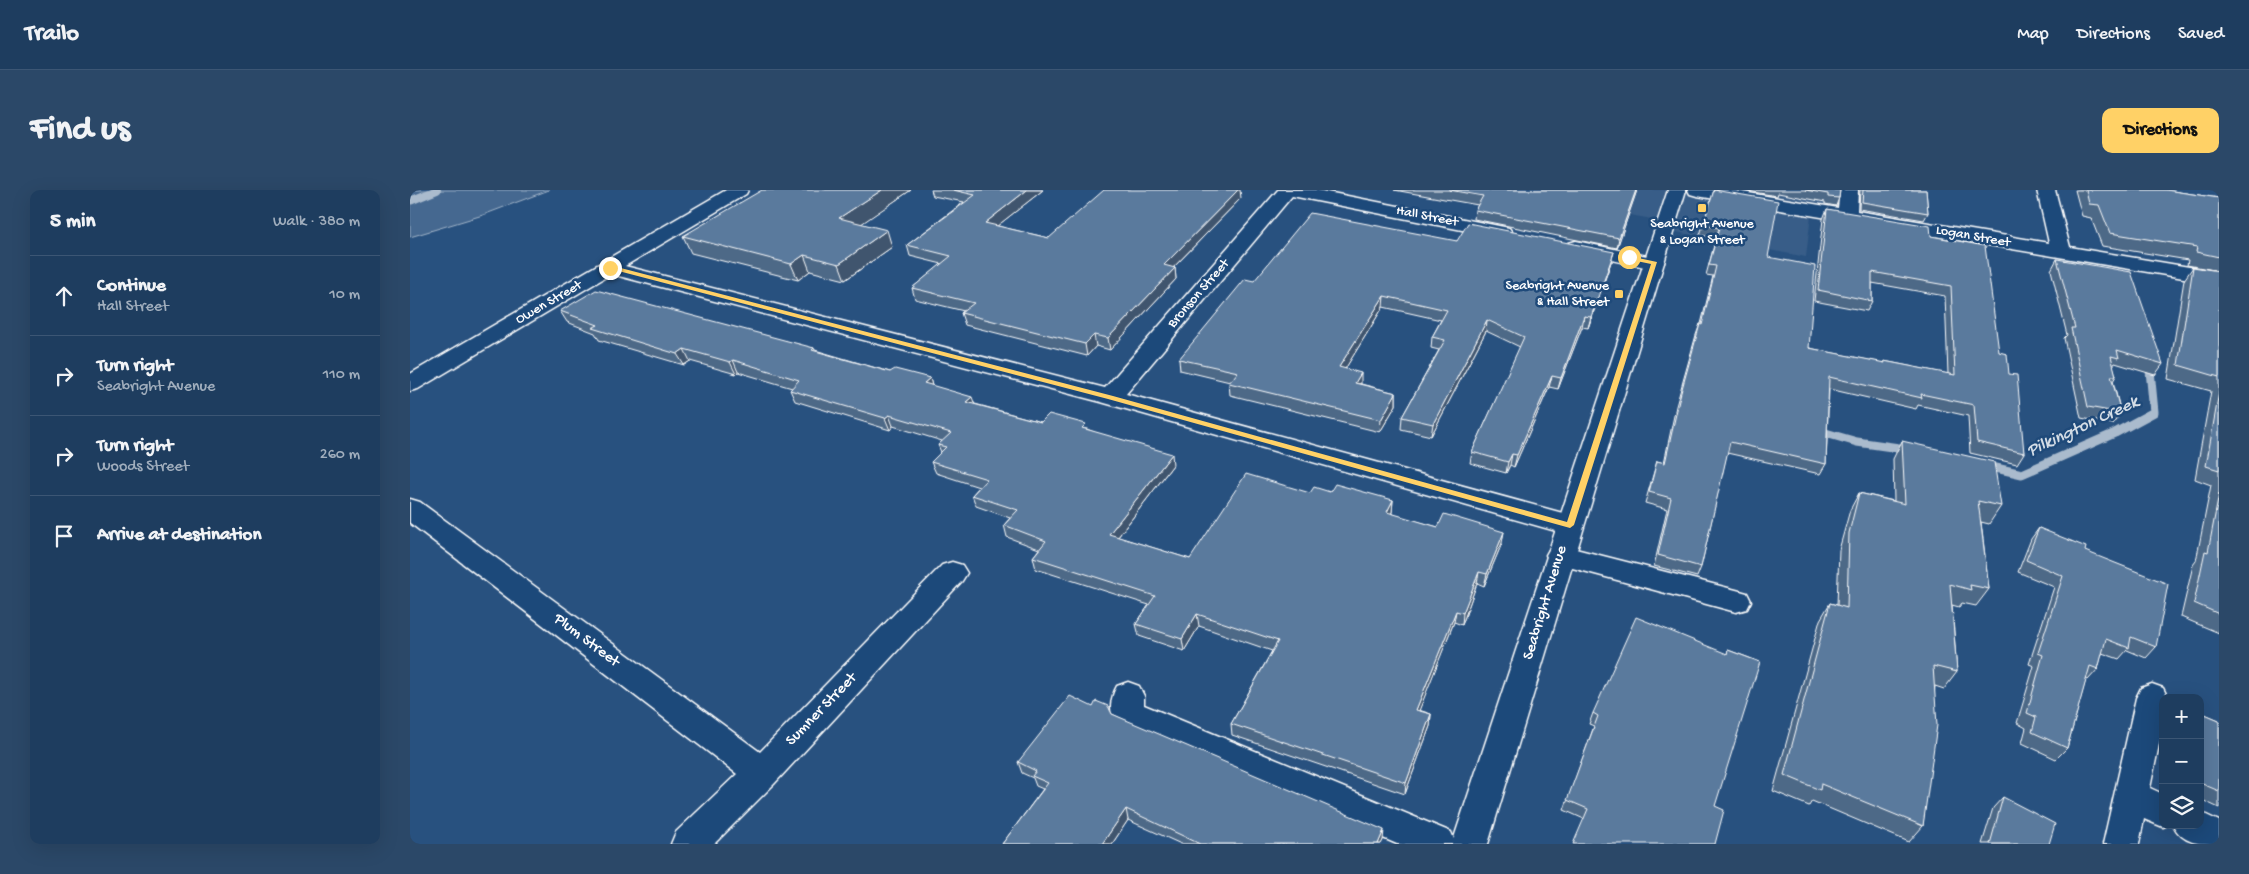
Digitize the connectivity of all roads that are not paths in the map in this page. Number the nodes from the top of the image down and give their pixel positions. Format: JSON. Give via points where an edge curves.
{"nodes":[{"id":1,"x":739,"y":190,"type":"edge"},
{"id":2,"x":1288,"y":190,"type":"edge"},
{"id":3,"x":1677,"y":190,"type":"edge"},
{"id":4,"x":1697,"y":190,"type":"edge"},
{"id":5,"x":1849,"y":190,"type":"edge"},
{"id":6,"x":2046,"y":190,"type":"edge"},
{"id":7,"x":1847,"y":216,"type":"junction"},
{"id":8,"x":1524,"y":237,"type":"edge"},
{"id":9,"x":1553,"y":242,"type":"edge"},
{"id":10,"x":2061,"y":252,"type":"junction"},
{"id":11,"x":1654,"y":262,"type":"junction"},
{"id":12,"x":610,"y":268,"type":"junction"},
{"id":13,"x":2219,"y":278,"type":"edge"},
{"id":14,"x":410,"y":384,"type":"edge"},
{"id":15,"x":1110,"y":397,"type":"junction"},
{"id":16,"x":410,"y":509,"type":"edge"},
{"id":17,"x":1570,"y":525,"type":"junction"},
{"id":18,"x":1560,"y":555,"type":"junction"},
{"id":19,"x":952,"y":573,"type":"dead end"},
{"id":20,"x":1736,"y":601,"type":"dead end"},
{"id":21,"x":1128,"y":696,"type":"dead end"},
{"id":22,"x":2152,"y":698,"type":"dead end"},
{"id":23,"x":762,"y":773,"type":"junction"},
{"id":24,"x":2131,"y":796,"type":"junction"},
{"id":25,"x":2159,"y":809,"type":"edge"},
{"id":26,"x":2199,"y":829,"type":"edge"},
{"id":27,"x":2219,"y":839,"type":"edge"},
{"id":28,"x":689,"y":844,"type":"edge"},
{"id":29,"x":1438,"y":844,"type":"edge"},
{"id":30,"x":1470,"y":844,"type":"edge"},
{"id":31,"x":2121,"y":844,"type":"edge"}],
"edges":[{"from":1,"to":12,"type":"street","name":"Owen Street"},
{"from":2,"to":8,"type":"street","name":"Hall Street"},
{"from":2,"to":15,"type":"street","name":"Bronson Street"},
{"from":3,"to":11,"type":"street","name":"Seabright Avenue"},
{"from":4,"to":7,"type":"street","name":"Logan Street"},
{"from":5,"to":7,"type":"street"},
{"from":6,"to":10,"type":"street"},
{"from":7,"to":10,"type":"street","name":"Logan Street"},
{"from":9,"to":11,"type":"street"},
{"from":10,"to":13,"type":"street","name":"Logan Street"},
{"from":11,"to":17,"type":"street","name":"Seabright Avenue"},
{"from":12,"to":14,"type":"street","name":"Owen Street"},
{"from":12,"to":15,"type":"street"},
{"from":15,"to":17,"type":"street"},
{"from":16,"to":23,"type":"street","name":"Plum Street"},
{"from":17,"to":18,"type":"street","name":"Seabright Avenue"},
{"from":18,"to":20,"type":"street"},
{"from":18,"to":30,"type":"street","name":"Seabright Avenue"},
{"from":19,"to":23,"type":"street","name":"Sumner Street"},
{"from":21,"to":29,"type":"street","via":[[1127,713]]},
{"from":22,"to":24,"type":"street"},
{"from":23,"to":28,"type":"street","name":"Sumner Street"},
{"from":24,"to":25,"type":"street"},
{"from":24,"to":31,"type":"street"},
{"from":26,"to":27,"type":"street"}]}
